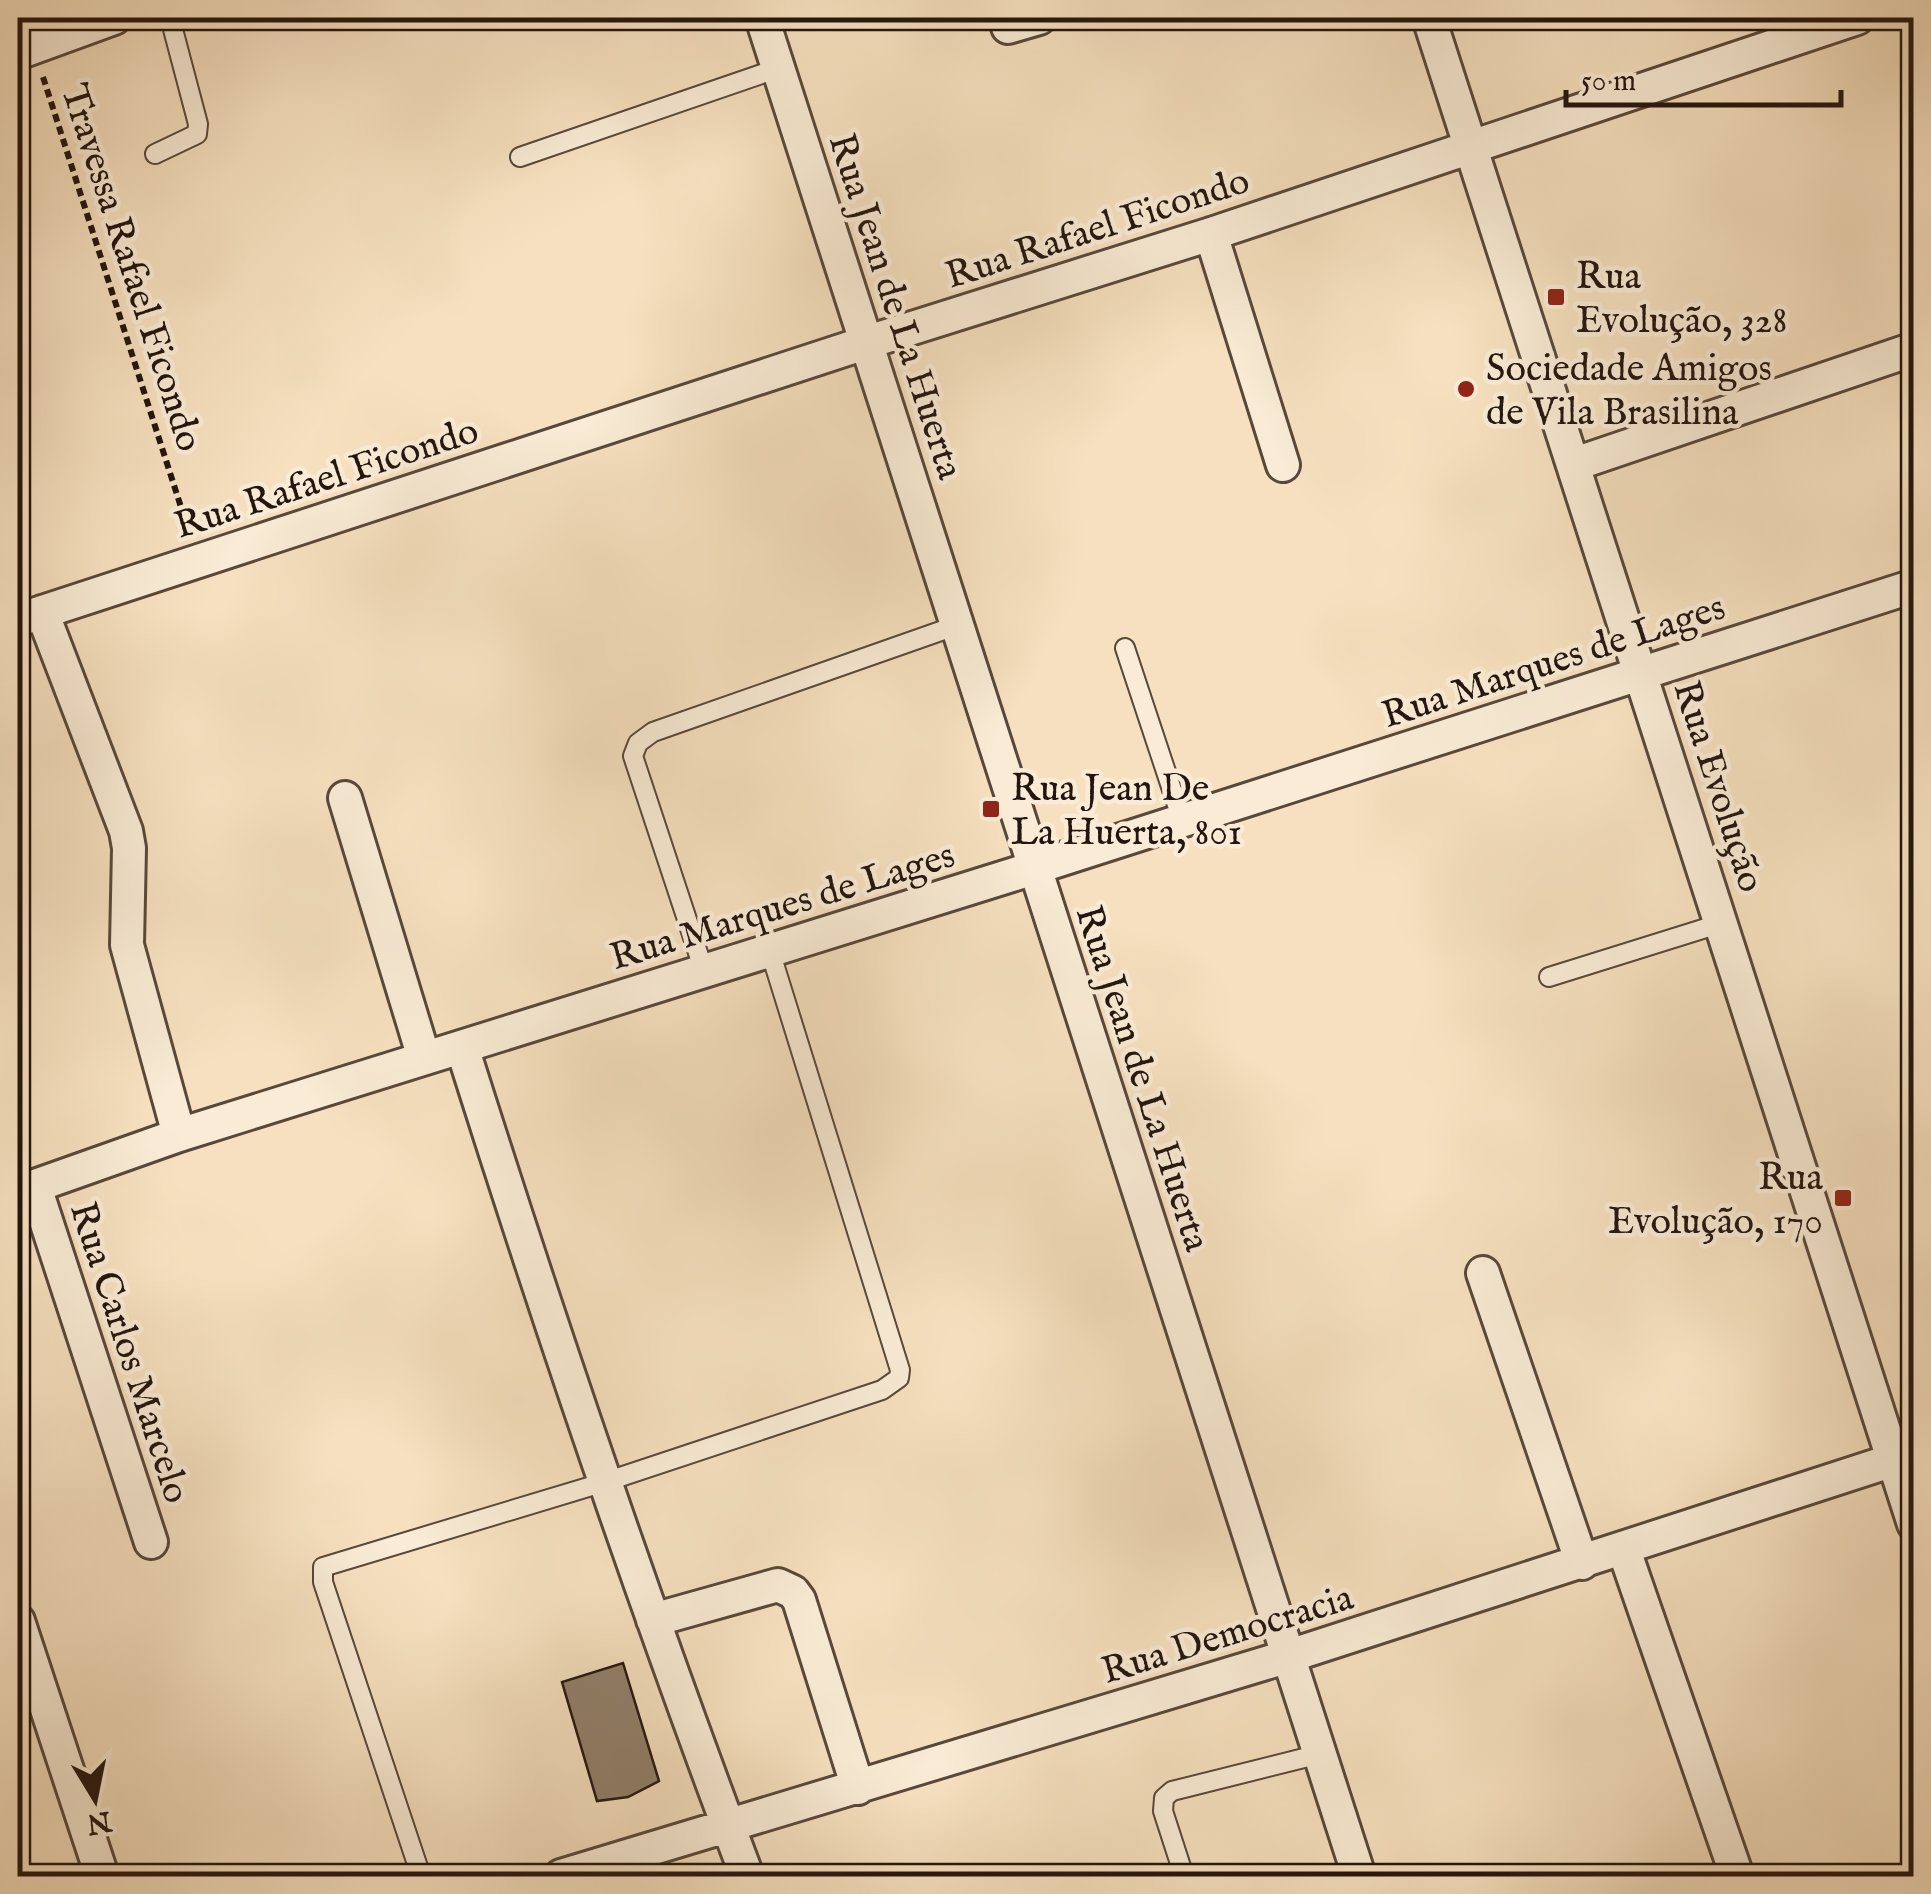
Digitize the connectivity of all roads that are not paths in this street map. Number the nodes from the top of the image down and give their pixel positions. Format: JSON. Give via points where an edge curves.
{"nodes":[{"id":1,"x":114,"y":18,"type":"edge"},
{"id":2,"x":170,"y":18,"type":"edge"},
{"id":3,"x":762,"y":18,"type":"edge"},
{"id":4,"x":1429,"y":18,"type":"edge"},
{"id":5,"x":1857,"y":18,"type":"edge"},
{"id":6,"x":25,"y":50,"type":"edge"},
{"id":7,"x":779,"y":68,"type":"junction"},
{"id":8,"x":1471,"y":148,"type":"junction"},
{"id":9,"x":154,"y":154,"type":"dead end"},
{"id":10,"x":520,"y":158,"type":"dead end"},
{"id":11,"x":1212,"y":234,"type":"junction"},
{"id":12,"x":868,"y":342,"type":"junction"},
{"id":13,"x":1914,"y":349,"type":"edge"},
{"id":14,"x":1575,"y":464,"type":"junction"},
{"id":15,"x":1283,"y":465,"type":"dead end"},
{"id":16,"x":1914,"y":586,"type":"edge"},
{"id":17,"x":30,"y":616,"type":"edge"},
{"id":18,"x":955,"y":626,"type":"junction"},
{"id":19,"x":1125,"y":648,"type":"dead end"},
{"id":20,"x":1642,"y":674,"type":"junction"},
{"id":21,"x":345,"y":798,"type":"dead end"},
{"id":22,"x":1182,"y":820,"type":"junction"},
{"id":23,"x":1034,"y":868,"type":"junction"},
{"id":24,"x":1722,"y":922,"type":"junction"},
{"id":25,"x":770,"y":952,"type":"junction"},
{"id":26,"x":704,"y":971,"type":"junction"},
{"id":27,"x":1550,"y":977,"type":"dead end"},
{"id":28,"x":462,"y":1047,"type":"junction"},
{"id":29,"x":424,"y":1058,"type":"junction"},
{"id":30,"x":179,"y":1134,"type":"junction"},
{"id":31,"x":26,"y":1189,"type":"edge"},
{"id":32,"x":1483,"y":1273,"type":"dead end"},
{"id":33,"x":1903,"y":1457,"type":"edge"},
{"id":34,"x":605,"y":1482,"type":"junction"},
{"id":35,"x":1914,"y":1524,"type":"edge"},
{"id":36,"x":151,"y":1542,"type":"dead end"},
{"id":37,"x":1624,"y":1550,"type":"junction"},
{"id":38,"x":1582,"y":1563,"type":"junction"},
{"id":39,"x":653,"y":1620,"type":"junction"},
{"id":40,"x":18,"y":1621,"type":"edge"},
{"id":41,"x":1289,"y":1656,"type":"junction"},
{"id":42,"x":1320,"y":1754,"type":"junction"},
{"id":43,"x":858,"y":1788,"type":"junction"},
{"id":44,"x":729,"y":1828,"type":"junction"},
{"id":45,"x":102,"y":1876,"type":"edge"},
{"id":46,"x":420,"y":1876,"type":"edge"},
{"id":47,"x":561,"y":1876,"type":"edge"},
{"id":48,"x":747,"y":1876,"type":"edge"},
{"id":49,"x":1184,"y":1876,"type":"edge"},
{"id":50,"x":1359,"y":1876,"type":"edge"},
{"id":51,"x":1737,"y":1876,"type":"edge"}],
"edges":[{"from":1,"to":6,"type":"street"},
{"from":2,"to":9,"type":"lane","via":[[197,134]]},
{"from":3,"to":7,"type":"street","name":"Rua Jean de La Huerta"},
{"from":4,"to":8,"type":"street","name":"Rua Evolução"},
{"from":5,"to":8,"type":"street","name":"Rua Rafael Ficondo"},
{"from":7,"to":10,"type":"lane"},
{"from":7,"to":12,"type":"street","name":"Rua Jean de La Huerta"},
{"from":8,"to":11,"type":"street","name":"Rua Rafael Ficondo"},
{"from":8,"to":14,"type":"street","name":"Rua Evolução"},
{"from":11,"to":12,"type":"street","name":"Rua Rafael Ficondo"},
{"from":11,"to":15,"type":"street"},
{"from":12,"to":17,"type":"street","name":"Rua Rafael Ficondo"},
{"from":12,"to":18,"type":"street","name":"Rua Jean de La Huerta"},
{"from":13,"to":14,"type":"street"},
{"from":14,"to":20,"type":"street","name":"Rua Evolução"},
{"from":16,"to":20,"type":"street","name":"Rua Marques de Lages"},
{"from":17,"to":30,"type":"street","via":[[126,831],[127,945]]},
{"from":18,"to":23,"type":"street","name":"Rua Jean de La Huerta"},
{"from":18,"to":26,"type":"lane","via":[[638,742],[633,756]]},
{"from":19,"to":22,"type":"lane"},
{"from":20,"to":22,"type":"street","name":"Rua Marques de Lages"},
{"from":20,"to":24,"type":"street","name":"Rua Evolução"},
{"from":21,"to":29,"type":"street"},
{"from":22,"to":23,"type":"street","name":"Rua Marques de Lages"},
{"from":23,"to":25,"type":"street","name":"Rua Marques de Lages"},
{"from":23,"to":41,"type":"street","name":"Rua Jean de La Huerta"},
{"from":24,"to":27,"type":"lane"},
{"from":24,"to":33,"type":"street","name":"Rua Evolução"},
{"from":25,"to":26,"type":"street","name":"Rua Marques de Lages"},
{"from":25,"to":34,"type":"lane","via":[[871,1266],[899,1378],[882,1390]]},
{"from":26,"to":28,"type":"street","name":"Rua Marques de Lages"},
{"from":28,"to":29,"type":"street","name":"Rua Marques de Lages"},
{"from":28,"to":34,"type":"street"},
{"from":29,"to":30,"type":"street","name":"Rua Marques de Lages"},
{"from":30,"to":31,"type":"street","name":"Rua Marques de Lages"},
{"from":31,"to":36,"type":"street","name":"Rua Carlos Marcelo"},
{"from":32,"to":38,"type":"street"},
{"from":33,"to":35,"type":"street","name":"Rua Evolução"},
{"from":33,"to":37,"type":"street","name":"Rua Democracia"},
{"from":34,"to":39,"type":"street"},
{"from":34,"to":46,"type":"lane","via":[[322,1569]]},
{"from":37,"to":38,"type":"street","name":"Rua Democracia"},
{"from":37,"to":51,"type":"street"},
{"from":38,"to":41,"type":"street","name":"Rua Democracia"},
{"from":39,"to":43,"type":"street","via":[[778,1585],[793,1592]]},
{"from":39,"to":44,"type":"street"},
{"from":40,"to":45,"type":"street"},
{"from":41,"to":42,"type":"street","name":"Rua Jean de La Huerta"},
{"from":41,"to":43,"type":"street","name":"Rua Democracia"},
{"from":42,"to":49,"type":"lane","via":[[1172,1790],[1164,1812]]},
{"from":42,"to":50,"type":"street","name":"Rua Jean de La Huerta"},
{"from":43,"to":44,"type":"street","name":"Rua Democracia"},
{"from":44,"to":47,"type":"street","name":"Rua Democracia"},
{"from":44,"to":48,"type":"street"}]}
